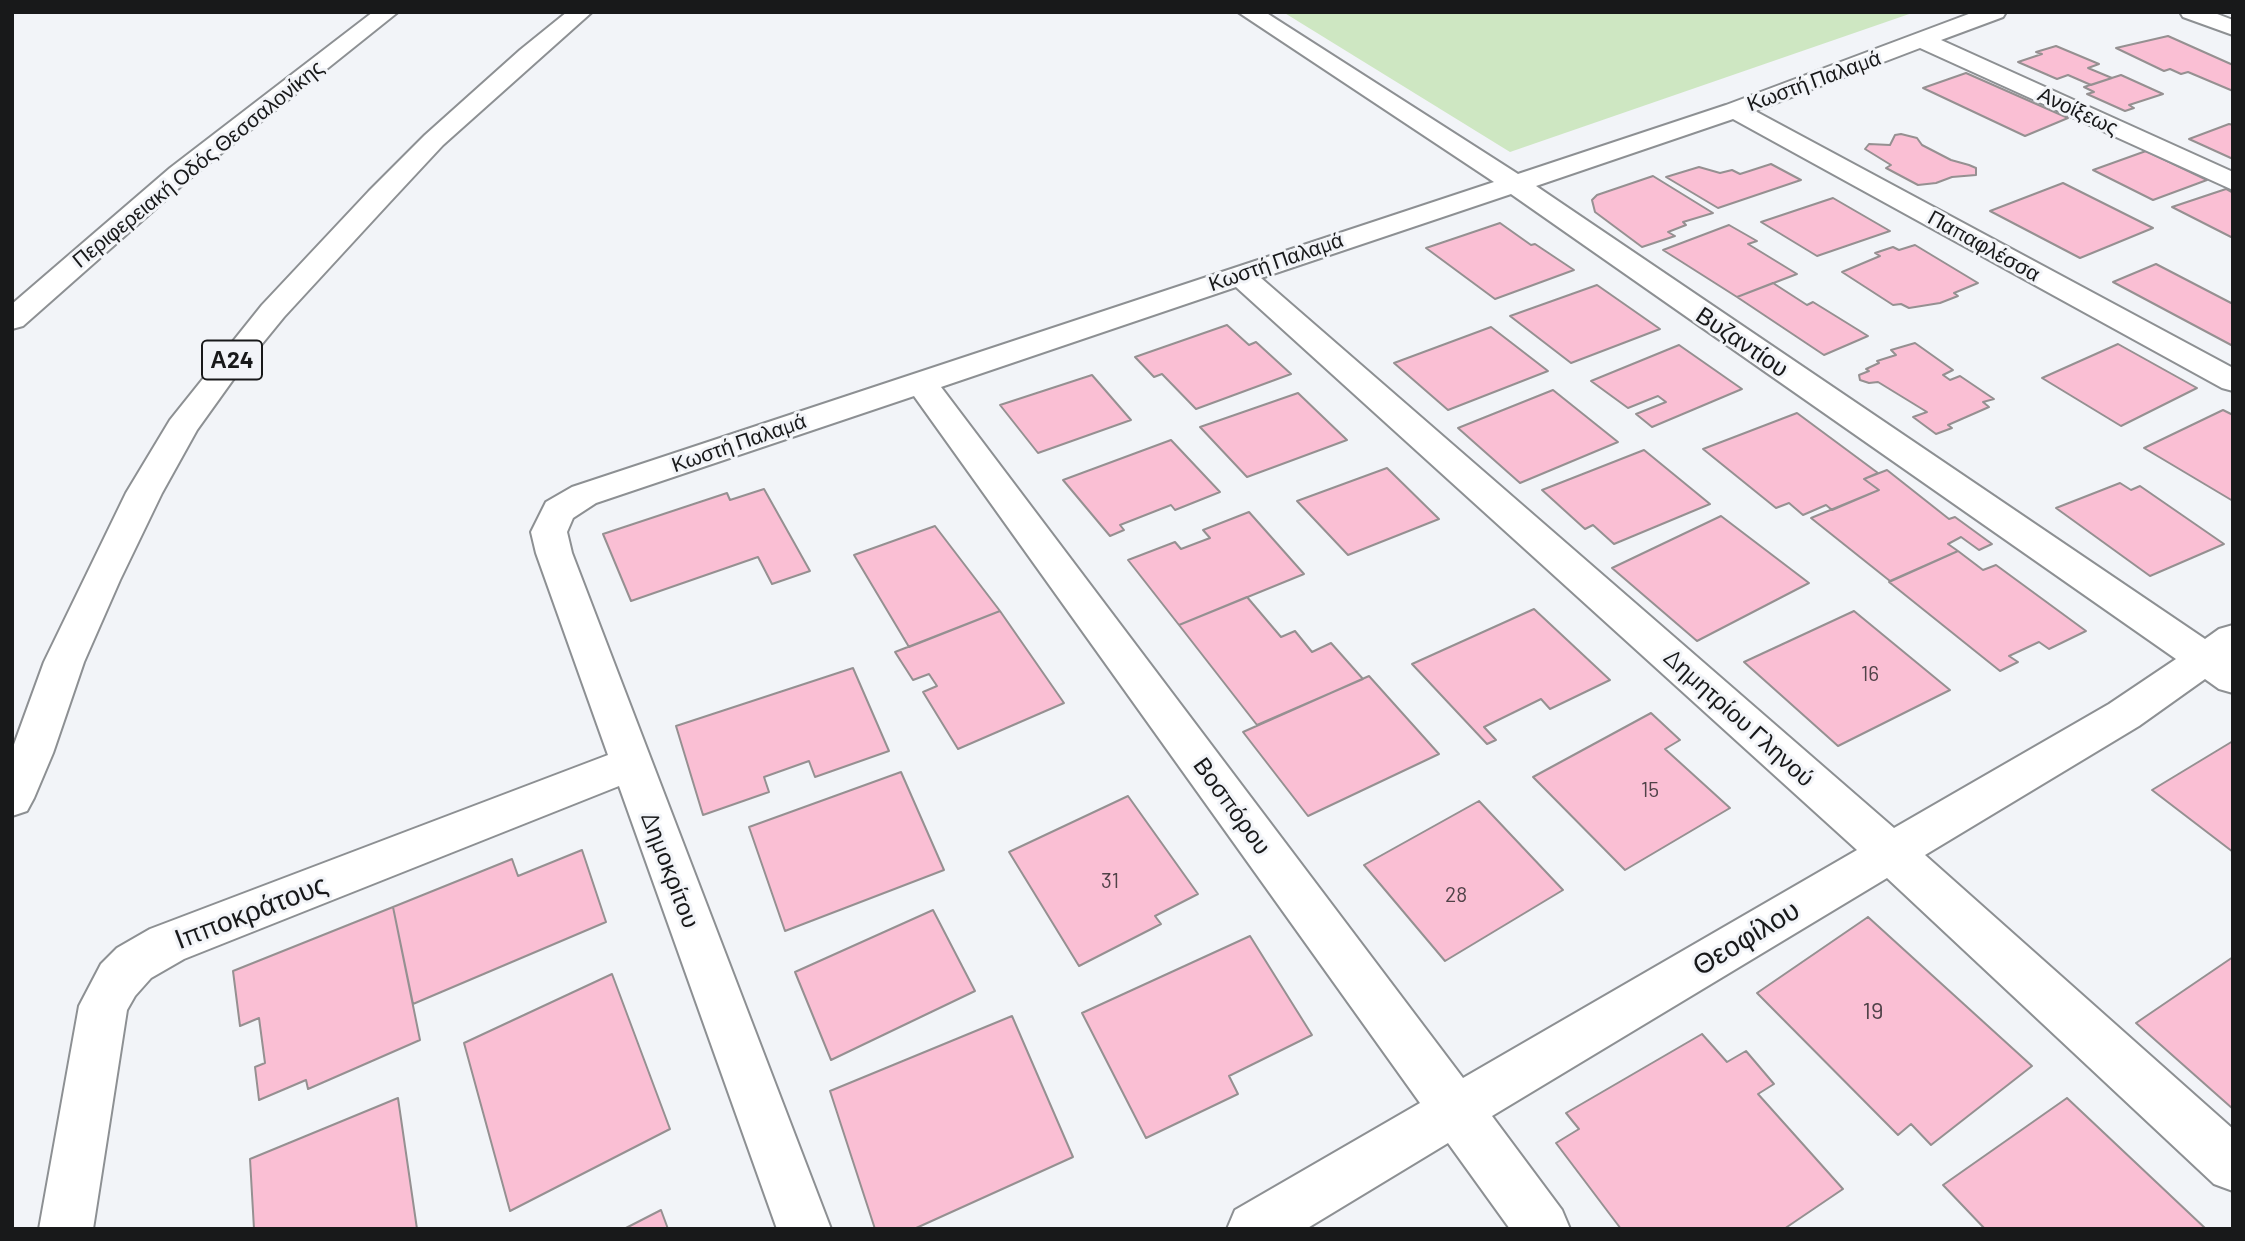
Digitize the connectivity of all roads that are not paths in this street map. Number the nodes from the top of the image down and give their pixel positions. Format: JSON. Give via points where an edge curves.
{"nodes":[{"id":1,"x":387,"y":12,"type":"edge"},
{"id":2,"x":581,"y":12,"type":"edge"},
{"id":3,"x":1249,"y":12,"type":"edge"},
{"id":4,"x":1995,"y":12,"type":"edge"},
{"id":5,"x":2191,"y":12,"type":"edge"},
{"id":6,"x":2233,"y":28,"type":"edge"},
{"id":7,"x":1923,"y":41,"type":"junction"},
{"id":8,"x":1735,"y":110,"type":"junction"},
{"id":9,"x":1513,"y":182,"type":"junction"},
{"id":10,"x":2233,"y":182,"type":"edge"},
{"id":11,"x":1240,"y":275,"type":"junction"},
{"id":12,"x":12,"y":320,"type":"edge"},
{"id":13,"x":2233,"y":381,"type":"edge"},
{"id":14,"x":921,"y":382,"type":"junction"},
{"id":15,"x":559,"y":511,"type":"joint"},
{"id":16,"x":2223,"y":658,"type":"edge"},
{"id":17,"x":630,"y":764,"type":"junction"},
{"id":18,"x":12,"y":798,"type":"edge"},
{"id":19,"x":1891,"y":853,"type":"junction"},
{"id":20,"x":1456,"y":1110,"type":"junction"},
{"id":21,"x":2233,"y":1165,"type":"edge"},
{"id":22,"x":66,"y":1229,"type":"edge"},
{"id":23,"x":804,"y":1229,"type":"edge"},
{"id":24,"x":1254,"y":1229,"type":"edge"},
{"id":25,"x":1543,"y":1229,"type":"edge"}],
"edges":[{"from":1,"to":12,"type":"main road","name":"Περιφερειακή Οδός Θεσσαλονίκης","via":[[179,174]]},
{"from":2,"to":18,"type":"main road","number":"Α24","via":[[434,140],[388,187],[273,311],[196,408],[144,493],[102,580],[64,662]]},
{"from":3,"to":9,"type":"main road","name":"Βυζαντίου"},
{"from":4,"to":7,"type":"main road","name":"Κωστή Παλαμά"},
{"from":5,"to":6,"type":"main road"},
{"from":7,"to":8,"type":"main road","name":"Κωστή Παλαμά"},
{"from":7,"to":10,"type":"main road","name":"Ανοίξεως"},
{"from":8,"to":9,"type":"main road","name":"Κωστή Παλαμά"},
{"from":8,"to":13,"type":"main road","name":"Παπαφλέσσα"},
{"from":9,"to":11,"type":"main road","name":"Κωστή Παλαμά"},
{"from":9,"to":16,"type":"main road","name":"Βυζαντίου"},
{"from":11,"to":14,"type":"main road","name":"Κωστή Παλαμά"},
{"from":11,"to":19,"type":"main road","name":"Δημητρίου Γληνού"},
{"from":14,"to":15,"type":"main road","name":"Κωστή Παλαμά","via":[[584,495]]},
{"from":14,"to":20,"type":"main road","name":"Βοσπόρου"},
{"from":15,"to":17,"type":"main road","name":"Δημοκρίτου","via":[[549,532],[554,553]]},
{"from":16,"to":19,"type":"main road","name":"Θεοφίλου"},
{"from":17,"to":22,"type":"main road","name":"Ιπποκράτους","via":[[167,944],[134,963],[103,1006]]},
{"from":17,"to":23,"type":"main road","name":"Δημοκρίτου"},
{"from":19,"to":20,"type":"main road","name":"Θεοφίλου"},
{"from":19,"to":21,"type":"main road","name":"Δημητρίου Γληνού"},
{"from":20,"to":24,"type":"main road","name":"Θεοφίλου"},
{"from":20,"to":25,"type":"main road","name":"Βοσπόρου"}]}
